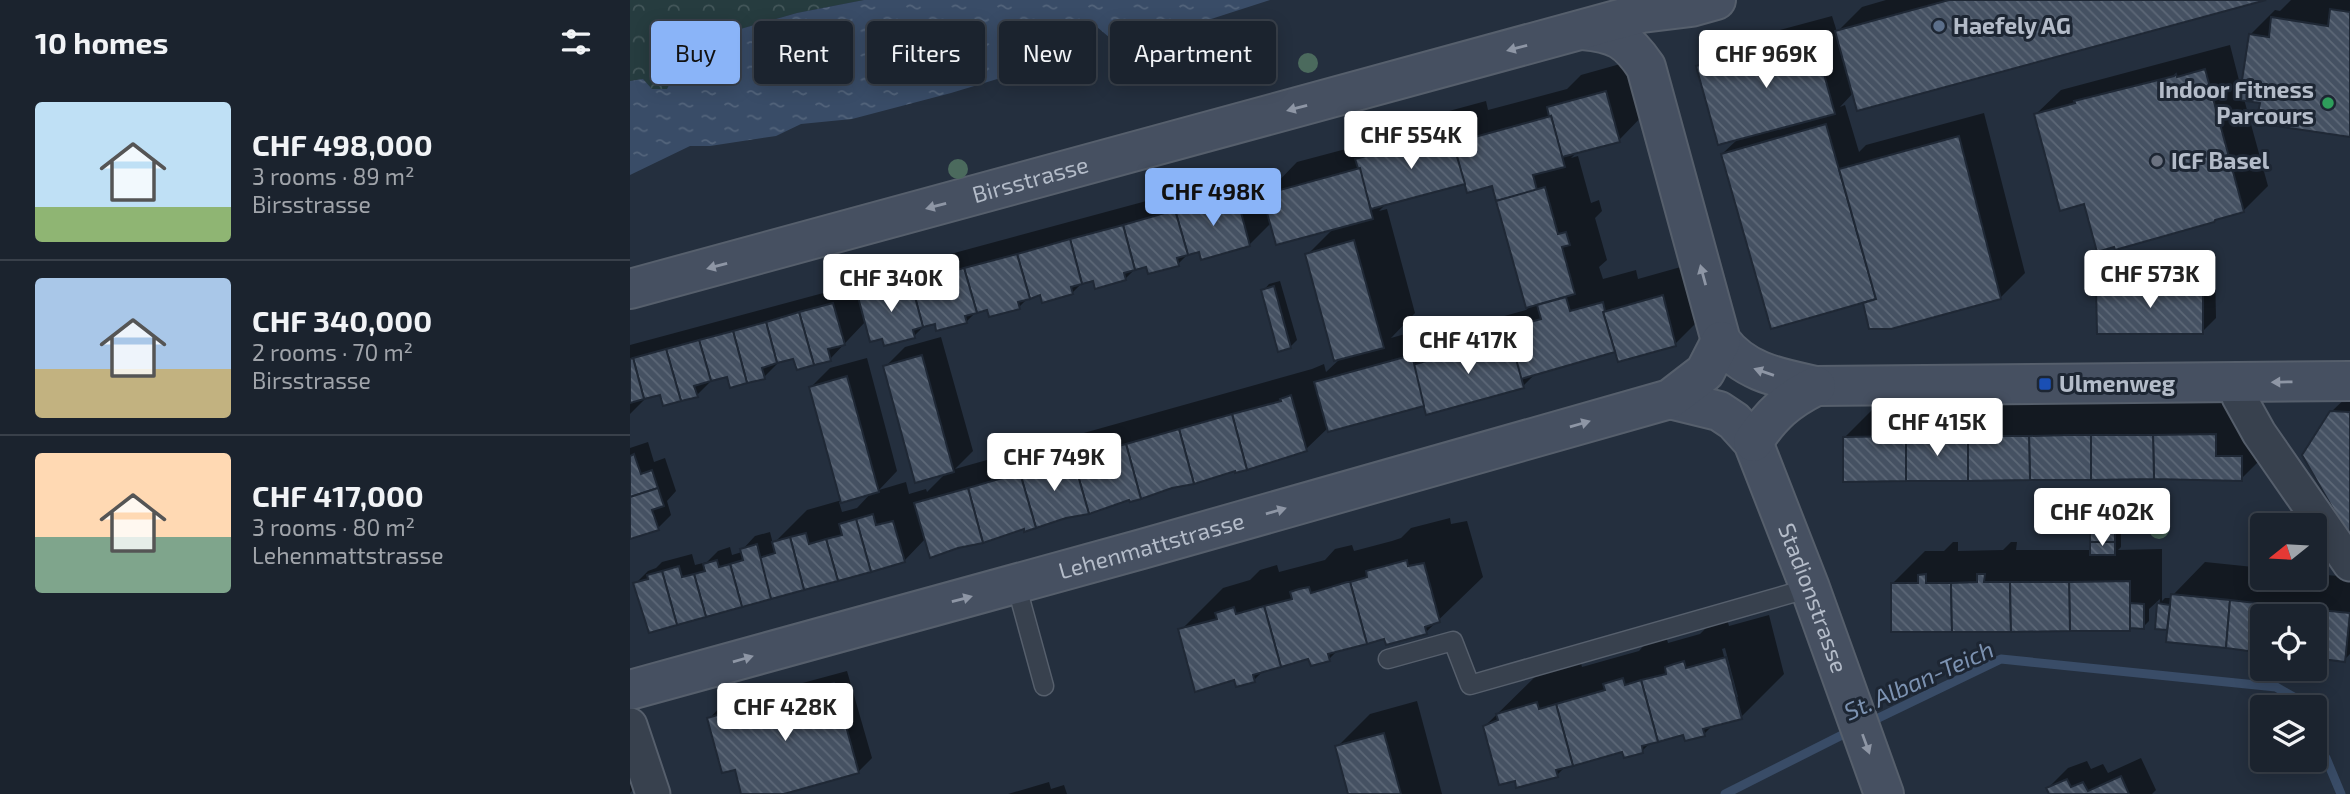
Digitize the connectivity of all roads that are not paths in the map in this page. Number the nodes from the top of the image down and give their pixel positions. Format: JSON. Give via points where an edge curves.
{"nodes":[{"id":1,"x":1704,"y":3,"type":"edge"},
{"id":2,"x":1583,"y":30,"type":"junction"},
{"id":3,"x":1646,"y":67,"type":"junction"},
{"id":4,"x":630,"y":289,"type":"edge"},
{"id":5,"x":1721,"y":341,"type":"junction"},
{"id":6,"x":2350,"y":381,"type":"edge"},
{"id":7,"x":2234,"y":383,"type":"junction"},
{"id":8,"x":1816,"y":386,"type":"junction"},
{"id":9,"x":1670,"y":399,"type":"junction"},
{"id":10,"x":1753,"y":442,"type":"junction"},
{"id":11,"x":2350,"y":564,"type":"edge"},
{"id":12,"x":1016,"y":584,"type":"junction"},
{"id":13,"x":1810,"y":588,"type":"junction"},
{"id":14,"x":1388,"y":659,"type":"dead end"},
{"id":15,"x":1044,"y":686,"type":"dead end"},
{"id":16,"x":630,"y":690,"type":"edge"},
{"id":17,"x":630,"y":725,"type":"edge"},
{"id":18,"x":1882,"y":789,"type":"edge"},
{"id":19,"x":653,"y":794,"type":"edge"}],
"edges":[{"from":1,"to":2,"type":"street","name":"Birsstrasse","via":[[1642,13]]},
{"from":1,"to":3,"type":"street","via":[[1667,27]]},
{"from":2,"to":3,"type":"street","via":[[1611,34],[1628,43]]},
{"from":2,"to":4,"type":"street","name":"Birsstrasse","one_way":true},
{"from":5,"to":3,"type":"street","one_way":true},
{"from":8,"to":5,"type":"street","one_way":true,"via":[[1756,370],[1737,359]]},
{"from":5,"to":9,"type":"street","name":"Lehenmattstrasse","via":[[1706,372]]},
{"from":6,"to":7,"type":"street","one_way":true},
{"from":7,"to":8,"type":"street"},
{"from":7,"to":11,"type":"street","via":[[2259,433]]},
{"from":8,"to":10,"type":"street","via":[[1773,414]]},
{"from":9,"to":10,"type":"street","name":"Lehenmattstrasse","via":[[1719,411]]},
{"from":12,"to":9,"type":"street","name":"Lehenmattstrasse","one_way":true},
{"from":10,"to":13,"type":"street","name":"Stadionstrasse"},
{"from":12,"to":15,"type":"lane"},
{"from":16,"to":12,"type":"street","name":"Lehenmattstrasse","one_way":true},
{"from":13,"to":14,"type":"lane","via":[[1470,685],[1453,641]]},
{"from":13,"to":18,"type":"street","name":"Stadionstrasse","one_way":true},
{"from":17,"to":19,"type":"street"}]}
